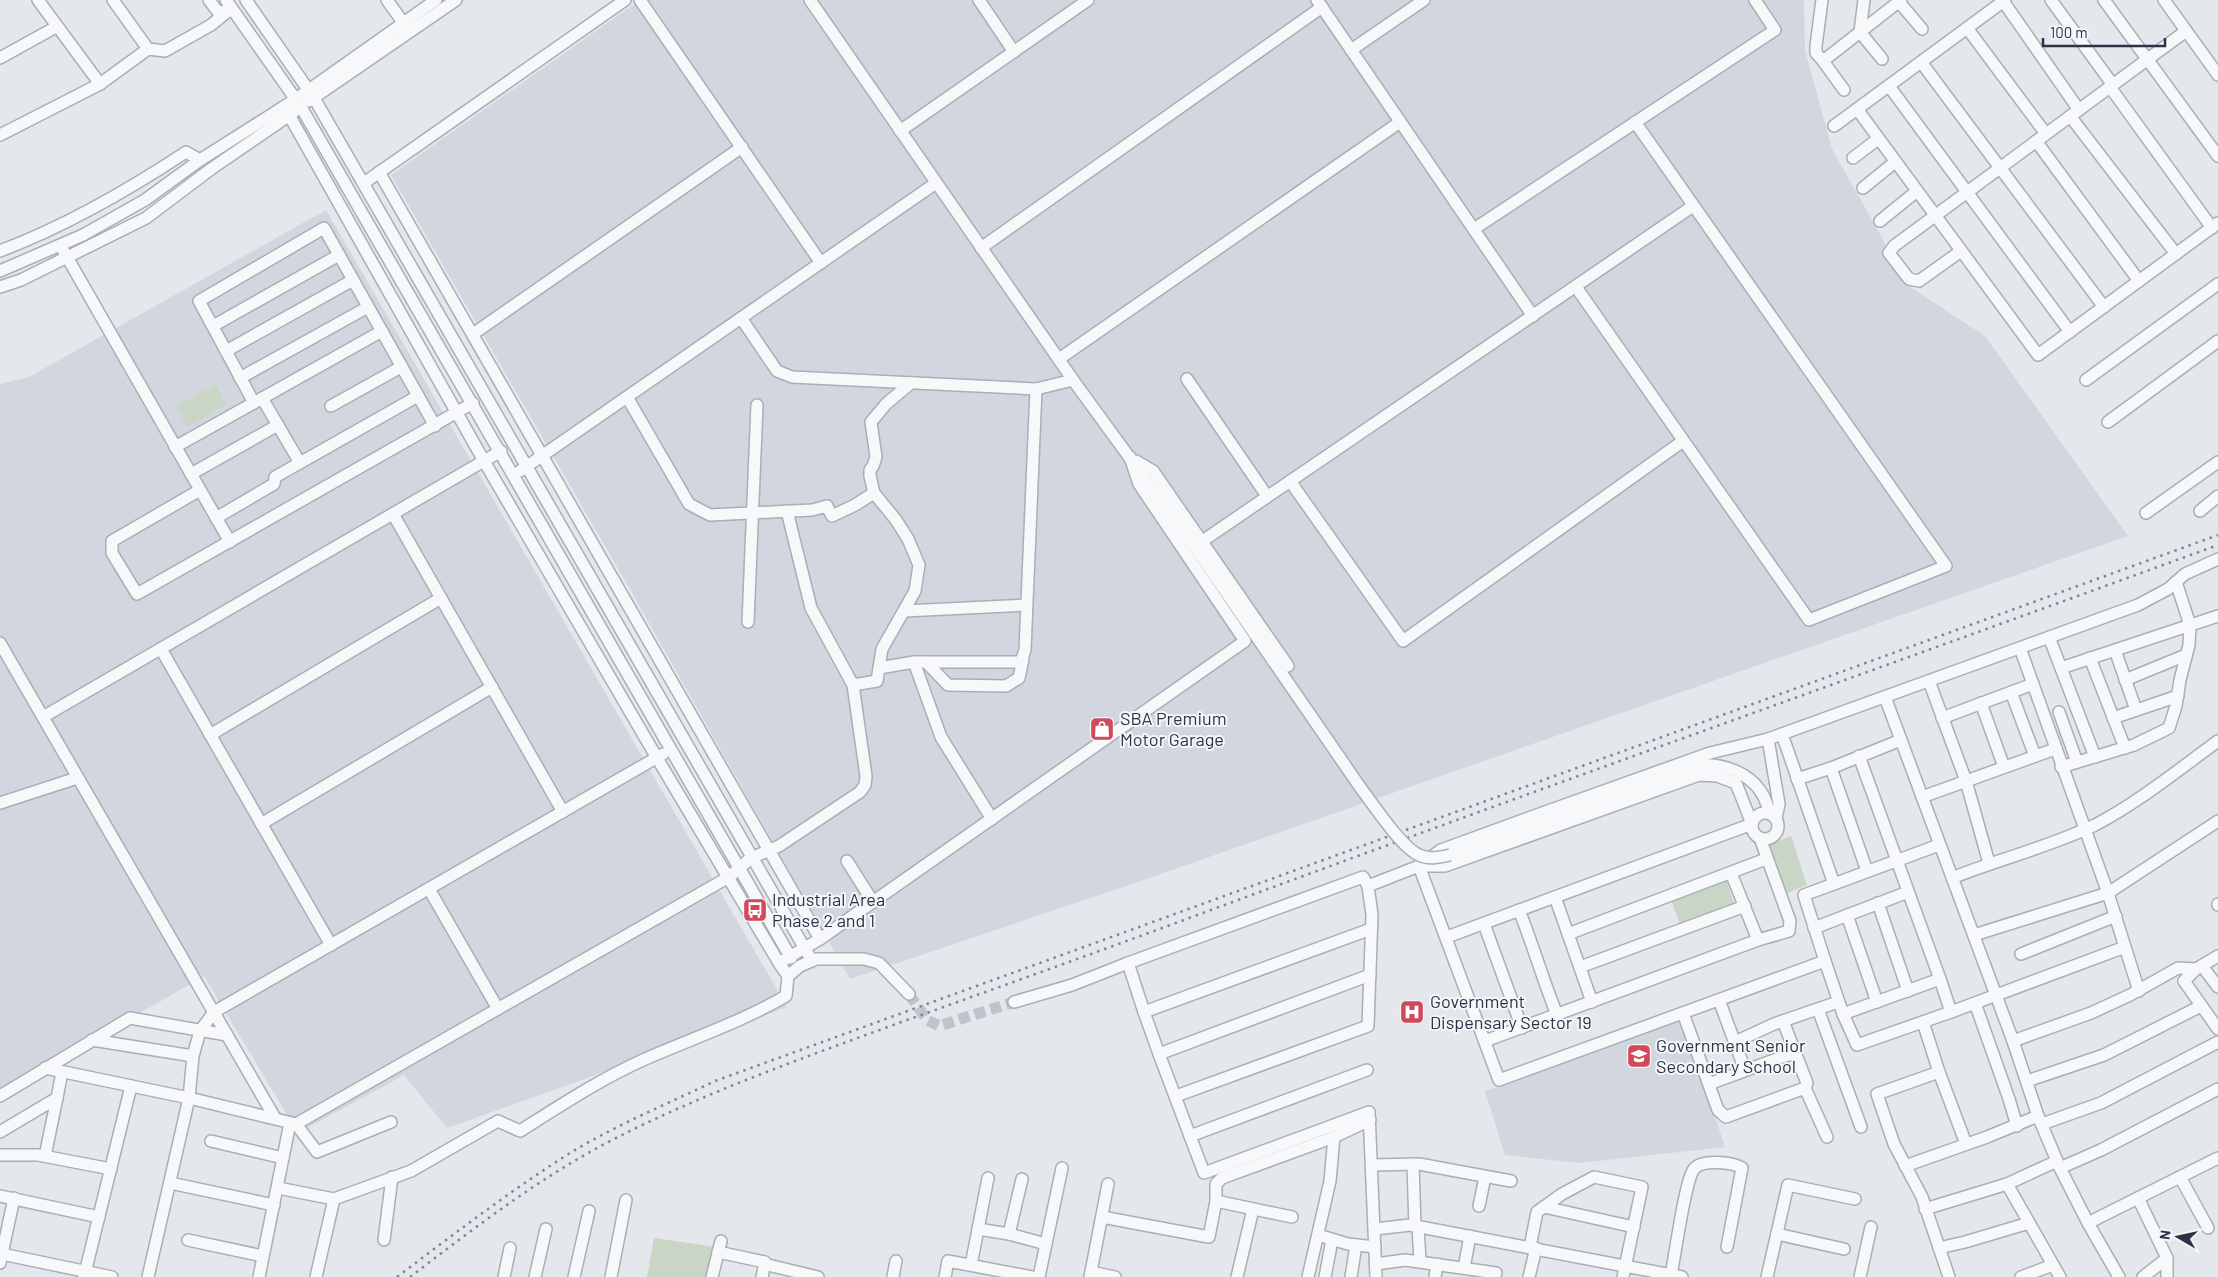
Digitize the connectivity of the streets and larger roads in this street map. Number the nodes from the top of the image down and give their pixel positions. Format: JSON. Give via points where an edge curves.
{"nodes":[{"id":1,"x":38,"y":0,"type":"edge"},
{"id":2,"x":113,"y":0,"type":"edge"},
{"id":3,"x":209,"y":0,"type":"edge"},
{"id":4,"x":246,"y":0,"type":"edge"},
{"id":5,"x":387,"y":0,"type":"edge"},
{"id":6,"x":436,"y":0,"type":"edge"},
{"id":7,"x":456,"y":0,"type":"edge"},
{"id":8,"x":625,"y":0,"type":"edge"},
{"id":9,"x":640,"y":0,"type":"edge"},
{"id":10,"x":810,"y":0,"type":"edge"},
{"id":11,"x":979,"y":0,"type":"edge"},
{"id":12,"x":1088,"y":0,"type":"edge"},
{"id":13,"x":1424,"y":0,"type":"edge"},
{"id":14,"x":1755,"y":0,"type":"edge"},
{"id":15,"x":1822,"y":0,"type":"edge"},
{"id":16,"x":1864,"y":0,"type":"edge"},
{"id":17,"x":2004,"y":0,"type":"edge"},
{"id":18,"x":2051,"y":0,"type":"edge"},
{"id":19,"x":2104,"y":0,"type":"edge"},
{"id":20,"x":2164,"y":0,"type":"edge"},
{"id":21,"x":1900,"y":1,"type":"edge"},
{"id":22,"x":1320,"y":4,"type":"edge"},
{"id":23,"x":229,"y":7,"type":"edge"},
{"id":24,"x":56,"y":27,"type":"junction"},
{"id":25,"x":407,"y":27,"type":"junction"},
{"id":26,"x":1967,"y":28,"type":"junction"},
{"id":27,"x":1922,"y":29,"type":"dead end"},
{"id":28,"x":2186,"y":31,"type":"junction"},
{"id":29,"x":1860,"y":32,"type":"junction"},
{"id":30,"x":148,"y":50,"type":"junction"},
{"id":31,"x":1351,"y":50,"type":"junction"},
{"id":32,"x":1014,"y":52,"type":"junction"},
{"id":33,"x":2,"y":53,"type":"edge"},
{"id":34,"x":1882,"y":59,"type":"dead end"},
{"id":35,"x":2148,"y":59,"type":"junction"},
{"id":36,"x":1823,"y":60,"type":"junction"},
{"id":37,"x":1921,"y":62,"type":"junction"},
{"id":38,"x":2218,"y":75,"type":"edge"},
{"id":39,"x":100,"y":84,"type":"junction"},
{"id":40,"x":1889,"y":86,"type":"junction"},
{"id":41,"x":2111,"y":86,"type":"junction"},
{"id":42,"x":1844,"y":90,"type":"dead end"},
{"id":43,"x":311,"y":94,"type":"junction"},
{"id":44,"x":298,"y":103,"type":"junction"},
{"id":45,"x":1857,"y":109,"type":"junction"},
{"id":46,"x":2075,"y":113,"type":"junction"},
{"id":47,"x":289,"y":115,"type":"junction"},
{"id":48,"x":1400,"y":122,"type":"junction"},
{"id":49,"x":1635,"y":122,"type":"junction"},
{"id":50,"x":1834,"y":126,"type":"dead end"},
{"id":51,"x":900,"y":131,"type":"junction"},
{"id":52,"x":2046,"y":134,"type":"junction"},
{"id":53,"x":0,"y":136,"type":"edge"},
{"id":54,"x":1878,"y":139,"type":"junction"},
{"id":55,"x":2036,"y":141,"type":"junction"},
{"id":56,"x":742,"y":147,"type":"junction"},
{"id":57,"x":2218,"y":156,"type":"edge"},
{"id":58,"x":1853,"y":158,"type":"dead end"},
{"id":59,"x":200,"y":160,"type":"junction"},
{"id":60,"x":1895,"y":162,"type":"junction"},
{"id":61,"x":2000,"y":168,"type":"junction"},
{"id":62,"x":379,"y":172,"type":"junction"},
{"id":63,"x":364,"y":183,"type":"junction"},
{"id":64,"x":936,"y":184,"type":"junction"},
{"id":65,"x":1863,"y":188,"type":"dead end"},
{"id":66,"x":1916,"y":191,"type":"junction"},
{"id":67,"x":1968,"y":192,"type":"junction"},
{"id":68,"x":1694,"y":206,"type":"junction"},
{"id":69,"x":1935,"y":216,"type":"junction"},
{"id":70,"x":1880,"y":221,"type":"dead end"},
{"id":71,"x":2215,"y":226,"type":"edge"},
{"id":72,"x":1474,"y":229,"type":"junction"},
{"id":73,"x":60,"y":246,"type":"junction"},
{"id":74,"x":981,"y":248,"type":"junction"},
{"id":75,"x":0,"y":251,"type":"edge"},
{"id":76,"x":1961,"y":251,"type":"junction"},
{"id":77,"x":2176,"y":254,"type":"junction"},
{"id":78,"x":339,"y":255,"type":"junction"},
{"id":79,"x":67,"y":257,"type":"junction"},
{"id":80,"x":821,"y":263,"type":"junction"},
{"id":81,"x":0,"y":271,"type":"edge"},
{"id":82,"x":353,"y":280,"type":"junction"},
{"id":83,"x":2139,"y":281,"type":"junction"},
{"id":84,"x":2218,"y":284,"type":"edge"},
{"id":85,"x":0,"y":287,"type":"edge"},
{"id":86,"x":1576,"y":287,"type":"junction"},
{"id":87,"x":368,"y":307,"type":"junction"},
{"id":88,"x":2104,"y":307,"type":"junction"},
{"id":89,"x":1533,"y":316,"type":"junction"},
{"id":90,"x":741,"y":318,"type":"junction"},
{"id":91,"x":213,"y":326,"type":"junction"},
{"id":92,"x":382,"y":331,"type":"junction"},
{"id":93,"x":2070,"y":332,"type":"junction"},
{"id":94,"x":473,"y":334,"type":"junction"},
{"id":95,"x":2218,"y":341,"type":"edge"},
{"id":96,"x":226,"y":351,"type":"junction"},
{"id":97,"x":1059,"y":359,"type":"junction"},
{"id":98,"x":401,"y":367,"type":"junction"},
{"id":99,"x":240,"y":378,"type":"junction"},
{"id":100,"x":1187,"y":379,"type":"dead end"},
{"id":101,"x":1073,"y":380,"type":"junction"},
{"id":102,"x":2086,"y":380,"type":"dead end"},
{"id":103,"x":911,"y":383,"type":"junction"},
{"id":104,"x":1036,"y":389,"type":"junction"},
{"id":105,"x":418,"y":396,"type":"junction"},
{"id":106,"x":627,"y":397,"type":"junction"},
{"id":107,"x":258,"y":401,"type":"junction"},
{"id":108,"x":473,"y":404,"type":"junction"},
{"id":109,"x":757,"y":405,"type":"dead end"},
{"id":110,"x":331,"y":406,"type":"dead end"},
{"id":111,"x":457,"y":413,"type":"junction"},
{"id":112,"x":2108,"y":422,"type":"dead end"},
{"id":113,"x":278,"y":425,"type":"junction"},
{"id":114,"x":434,"y":426,"type":"junction"},
{"id":115,"x":1683,"y":441,"type":"junction"},
{"id":116,"x":175,"y":447,"type":"junction"},
{"id":117,"x":501,"y":451,"type":"junction"},
{"id":118,"x":543,"y":456,"type":"junction"},
{"id":119,"x":1130,"y":457,"type":"junction"},
{"id":120,"x":484,"y":461,"type":"junction"},
{"id":121,"x":2218,"y":462,"type":"edge"},
{"id":122,"x":300,"y":463,"type":"junction"},
{"id":123,"x":526,"y":467,"type":"junction"},
{"id":124,"x":191,"y":474,"type":"junction"},
{"id":125,"x":514,"y":475,"type":"junction"},
{"id":126,"x":1290,"y":481,"type":"junction"},
{"id":127,"x":200,"y":490,"type":"junction"},
{"id":128,"x":874,"y":494,"type":"junction"},
{"id":129,"x":1267,"y":496,"type":"junction"},
{"id":130,"x":2218,"y":496,"type":"edge"},
{"id":131,"x":2200,"y":510,"type":"dead end"},
{"id":132,"x":787,"y":511,"type":"junction"},
{"id":133,"x":752,"y":512,"type":"junction"},
{"id":134,"x":2146,"y":513,"type":"dead end"},
{"id":135,"x":393,"y":514,"type":"junction"},
{"id":136,"x":216,"y":518,"type":"junction"},
{"id":137,"x":230,"y":542,"type":"junction"},
{"id":138,"x":1201,"y":542,"type":"junction"},
{"id":139,"x":2218,"y":559,"type":"edge"},
{"id":140,"x":2176,"y":582,"type":"junction"},
{"id":141,"x":441,"y":598,"type":"junction"},
{"id":142,"x":1026,"y":605,"type":"junction"},
{"id":143,"x":904,"y":611,"type":"junction"},
{"id":144,"x":2218,"y":616,"type":"edge"},
{"id":145,"x":748,"y":622,"type":"dead end"},
{"id":146,"x":2190,"y":626,"type":"junction"},
{"id":147,"x":2050,"y":637,"type":"junction"},
{"id":148,"x":1,"y":646,"type":"edge"},
{"id":149,"x":2020,"y":648,"type":"junction"},
{"id":150,"x":161,"y":649,"type":"junction"},
{"id":151,"x":2115,"y":650,"type":"junction"},
{"id":152,"x":2186,"y":655,"type":"junction"},
{"id":153,"x":2090,"y":658,"type":"junction"},
{"id":154,"x":1023,"y":659,"type":"junction"},
{"id":155,"x":920,"y":662,"type":"junction"},
{"id":156,"x":1288,"y":666,"type":"dead end"},
{"id":157,"x":880,"y":668,"type":"junction"},
{"id":158,"x":2061,"y":668,"type":"junction"},
{"id":159,"x":2125,"y":680,"type":"junction"},
{"id":160,"x":1929,"y":681,"type":"junction"},
{"id":161,"x":2032,"y":684,"type":"junction"},
{"id":162,"x":853,"y":685,"type":"junction"},
{"id":163,"x":492,"y":688,"type":"junction"},
{"id":164,"x":2012,"y":692,"type":"junction"},
{"id":165,"x":1885,"y":696,"type":"junction"},
{"id":166,"x":2178,"y":696,"type":"junction"},
{"id":167,"x":2073,"y":701,"type":"junction"},
{"id":168,"x":1981,"y":703,"type":"junction"},
{"id":169,"x":2136,"y":710,"type":"junction"},
{"id":170,"x":2042,"y":712,"type":"junction"},
{"id":171,"x":2059,"y":712,"type":"dead end"},
{"id":172,"x":43,"y":717,"type":"junction"},
{"id":173,"x":1942,"y":718,"type":"junction"},
{"id":174,"x":2114,"y":718,"type":"junction"},
{"id":175,"x":1782,"y":734,"type":"junction"},
{"id":176,"x":210,"y":735,"type":"junction"},
{"id":177,"x":1768,"y":739,"type":"junction"},
{"id":178,"x":1901,"y":740,"type":"junction"},
{"id":179,"x":2218,"y":741,"type":"edge"},
{"id":180,"x":2125,"y":748,"type":"junction"},
{"id":181,"x":2055,"y":749,"type":"junction"},
{"id":182,"x":671,"y":750,"type":"junction"},
{"id":183,"x":1858,"y":756,"type":"junction"},
{"id":184,"x":2035,"y":756,"type":"junction"},
{"id":185,"x":2095,"y":757,"type":"junction"},
{"id":186,"x":657,"y":758,"type":"junction"},
{"id":187,"x":2077,"y":762,"type":"junction"},
{"id":188,"x":2004,"y":767,"type":"junction"},
{"id":189,"x":2061,"y":767,"type":"junction"},
{"id":190,"x":1831,"y":768,"type":"junction"},
{"id":191,"x":77,"y":778,"type":"junction"},
{"id":192,"x":1797,"y":779,"type":"junction"},
{"id":193,"x":1966,"y":781,"type":"junction"},
{"id":194,"x":1922,"y":797,"type":"junction"},
{"id":195,"x":0,"y":803,"type":"edge"},
{"id":196,"x":563,"y":812,"type":"junction"},
{"id":197,"x":1773,"y":816,"type":"junction"},
{"id":198,"x":992,"y":819,"type":"junction"},
{"id":199,"x":2218,"y":821,"type":"edge"},
{"id":200,"x":261,"y":824,"type":"junction"},
{"id":201,"x":1752,"y":824,"type":"junction"},
{"id":202,"x":2084,"y":829,"type":"junction"},
{"id":203,"x":1760,"y":838,"type":"junction"},
{"id":204,"x":1939,"y":844,"type":"junction"},
{"id":205,"x":768,"y":850,"type":"junction"},
{"id":206,"x":751,"y":858,"type":"junction"},
{"id":207,"x":1766,"y":859,"type":"junction"},
{"id":208,"x":1896,"y":860,"type":"junction"},
{"id":209,"x":846,"y":861,"type":"dead end"},
{"id":210,"x":1989,"y":863,"type":"junction"},
{"id":211,"x":1419,"y":866,"type":"junction"},
{"id":212,"x":740,"y":869,"type":"junction"},
{"id":213,"x":1731,"y":872,"type":"junction"},
{"id":214,"x":1867,"y":872,"type":"junction"},
{"id":215,"x":729,"y":877,"type":"junction"},
{"id":216,"x":1952,"y":878,"type":"junction"},
{"id":217,"x":1834,"y":884,"type":"junction"},
{"id":218,"x":1368,"y":886,"type":"junction"},
{"id":219,"x":428,"y":889,"type":"junction"},
{"id":220,"x":1908,"y":892,"type":"junction"},
{"id":221,"x":2108,"y":893,"type":"junction"},
{"id":222,"x":1555,"y":897,"type":"junction"},
{"id":223,"x":873,"y":902,"type":"junction"},
{"id":224,"x":1878,"y":903,"type":"junction"},
{"id":225,"x":1745,"y":906,"type":"junction"},
{"id":226,"x":1519,"y":910,"type":"junction"},
{"id":227,"x":1847,"y":915,"type":"junction"},
{"id":228,"x":2116,"y":916,"type":"junction"},
{"id":229,"x":1484,"y":924,"type":"junction"},
{"id":230,"x":1814,"y":928,"type":"junction"},
{"id":231,"x":1371,"y":929,"type":"junction"},
{"id":232,"x":1568,"y":934,"type":"junction"},
{"id":233,"x":1974,"y":935,"type":"junction"},
{"id":234,"x":1447,"y":937,"type":"junction"},
{"id":235,"x":820,"y":939,"type":"junction"},
{"id":236,"x":1758,"y":940,"type":"junction"},
{"id":237,"x":331,"y":945,"type":"junction"},
{"id":238,"x":2125,"y":946,"type":"junction"},
{"id":239,"x":804,"y":950,"type":"junction"},
{"id":240,"x":2021,"y":954,"type":"dead end"},
{"id":241,"x":2218,"y":956,"type":"edge"},
{"id":242,"x":791,"y":958,"type":"junction"},
{"id":243,"x":812,"y":961,"type":"junction"},
{"id":244,"x":1824,"y":961,"type":"junction"},
{"id":245,"x":1128,"y":963,"type":"junction"},
{"id":246,"x":779,"y":964,"type":"junction"},
{"id":247,"x":1580,"y":967,"type":"junction"},
{"id":248,"x":2199,"y":967,"type":"junction"},
{"id":249,"x":2172,"y":971,"type":"junction"},
{"id":250,"x":788,"y":976,"type":"junction"},
{"id":251,"x":1370,"y":976,"type":"junction"},
{"id":252,"x":1940,"y":979,"type":"junction"},
{"id":253,"x":2184,"y":981,"type":"junction"},
{"id":254,"x":2218,"y":987,"type":"edge"},
{"id":255,"x":2139,"y":990,"type":"junction"},
{"id":256,"x":1908,"y":991,"type":"junction"},
{"id":257,"x":909,"y":994,"type":"tunnel mouth"},
{"id":258,"x":1996,"y":995,"type":"junction"},
{"id":259,"x":1719,"y":1000,"type":"junction"},
{"id":260,"x":1014,"y":1002,"type":"tunnel mouth"},
{"id":261,"x":1592,"y":1002,"type":"junction"},
{"id":262,"x":1838,"y":1002,"type":"junction"},
{"id":263,"x":1877,"y":1002,"type":"junction"},
{"id":264,"x":1975,"y":1003,"type":"junction"},
{"id":265,"x":2201,"y":1006,"type":"junction"},
{"id":266,"x":498,"y":1009,"type":"junction"},
{"id":267,"x":1818,"y":1010,"type":"junction"},
{"id":268,"x":214,"y":1012,"type":"junction"},
{"id":269,"x":1144,"y":1012,"type":"junction"},
{"id":270,"x":1683,"y":1012,"type":"junction"},
{"id":271,"x":1951,"y":1012,"type":"junction"},
{"id":272,"x":1843,"y":1014,"type":"junction"},
{"id":273,"x":1557,"y":1015,"type":"junction"},
{"id":274,"x":1783,"y":1021,"type":"junction"},
{"id":275,"x":1923,"y":1022,"type":"junction"},
{"id":276,"x":1522,"y":1028,"type":"junction"},
{"id":277,"x":2218,"y":1029,"type":"edge"},
{"id":278,"x":200,"y":1030,"type":"junction"},
{"id":279,"x":227,"y":1035,"type":"junction"},
{"id":280,"x":92,"y":1040,"type":"junction"},
{"id":281,"x":1484,"y":1041,"type":"junction"},
{"id":282,"x":2013,"y":1041,"type":"junction"},
{"id":283,"x":1735,"y":1042,"type":"junction"},
{"id":284,"x":2218,"y":1042,"type":"edge"},
{"id":285,"x":1796,"y":1053,"type":"junction"},
{"id":286,"x":1158,"y":1054,"type":"junction"},
{"id":287,"x":193,"y":1056,"type":"junction"},
{"id":288,"x":45,"y":1068,"type":"junction"},
{"id":289,"x":1368,"y":1070,"type":"dead end"},
{"id":290,"x":1745,"y":1070,"type":"junction"},
{"id":291,"x":62,"y":1072,"type":"junction"},
{"id":292,"x":1938,"y":1072,"type":"junction"},
{"id":293,"x":2027,"y":1082,"type":"junction"},
{"id":294,"x":1709,"y":1084,"type":"junction"},
{"id":295,"x":130,"y":1086,"type":"junction"},
{"id":296,"x":1806,"y":1088,"type":"junction"},
{"id":297,"x":2218,"y":1089,"type":"edge"},
{"id":298,"x":0,"y":1096,"type":"edge"},
{"id":299,"x":1176,"y":1096,"type":"junction"},
{"id":300,"x":56,"y":1098,"type":"junction"},
{"id":301,"x":189,"y":1098,"type":"junction"},
{"id":302,"x":1370,"y":1116,"type":"junction"},
{"id":303,"x":276,"y":1118,"type":"junction"},
{"id":304,"x":2040,"y":1120,"type":"junction"},
{"id":305,"x":391,"y":1122,"type":"dead end"},
{"id":306,"x":293,"y":1123,"type":"junction"},
{"id":307,"x":2016,"y":1126,"type":"junction"},
{"id":308,"x":1861,"y":1127,"type":"dead end"},
{"id":309,"x":0,"y":1132,"type":"edge"},
{"id":310,"x":1190,"y":1136,"type":"junction"},
{"id":311,"x":1334,"y":1137,"type":"junction"},
{"id":312,"x":1827,"y":1137,"type":"dead end"},
{"id":313,"x":211,"y":1141,"type":"dead end"},
{"id":314,"x":1966,"y":1144,"type":"junction"},
{"id":315,"x":0,"y":1155,"type":"edge"},
{"id":316,"x":45,"y":1156,"type":"junction"},
{"id":317,"x":284,"y":1158,"type":"junction"},
{"id":318,"x":2218,"y":1158,"type":"edge"},
{"id":319,"x":1413,"y":1164,"type":"junction"},
{"id":320,"x":2059,"y":1164,"type":"junction"},
{"id":321,"x":1372,"y":1165,"type":"junction"},
{"id":322,"x":1905,"y":1166,"type":"junction"},
{"id":323,"x":1062,"y":1168,"type":"dead end"},
{"id":324,"x":110,"y":1169,"type":"junction"},
{"id":325,"x":392,"y":1177,"type":"junction"},
{"id":326,"x":1485,"y":1177,"type":"junction"},
{"id":327,"x":2180,"y":1177,"type":"junction"},
{"id":328,"x":988,"y":1178,"type":"dead end"},
{"id":329,"x":1022,"y":1179,"type":"dead end"},
{"id":330,"x":1511,"y":1181,"type":"dead end"},
{"id":331,"x":170,"y":1183,"type":"junction"},
{"id":332,"x":1108,"y":1184,"type":"dead end"},
{"id":333,"x":2008,"y":1184,"type":"junction"},
{"id":334,"x":278,"y":1188,"type":"junction"},
{"id":335,"x":0,"y":1196,"type":"edge"},
{"id":336,"x":14,"y":1198,"type":"junction"},
{"id":337,"x":2138,"y":1198,"type":"junction"},
{"id":338,"x":334,"y":1199,"type":"junction"},
{"id":339,"x":1854,"y":1199,"type":"dead end"},
{"id":340,"x":626,"y":1200,"type":"dead end"},
{"id":341,"x":1216,"y":1202,"type":"junction"},
{"id":342,"x":274,"y":1205,"type":"junction"},
{"id":343,"x":1479,"y":1206,"type":"dead end"},
{"id":344,"x":1544,"y":1207,"type":"junction"},
{"id":345,"x":1253,"y":1209,"type":"junction"},
{"id":346,"x":1925,"y":1209,"type":"junction"},
{"id":347,"x":589,"y":1211,"type":"dead end"},
{"id":348,"x":99,"y":1217,"type":"junction"},
{"id":349,"x":1102,"y":1217,"type":"junction"},
{"id":350,"x":1292,"y":1217,"type":"dead end"},
{"id":351,"x":2030,"y":1223,"type":"junction"},
{"id":352,"x":2088,"y":1223,"type":"junction"},
{"id":353,"x":1416,"y":1226,"type":"junction"},
{"id":354,"x":1634,"y":1227,"type":"junction"},
{"id":355,"x":1870,"y":1227,"type":"dead end"},
{"id":356,"x":2208,"y":1228,"type":"dead end"},
{"id":357,"x":546,"y":1229,"type":"dead end"},
{"id":358,"x":978,"y":1229,"type":"junction"},
{"id":359,"x":1374,"y":1229,"type":"junction"},
{"id":360,"x":1009,"y":1234,"type":"junction"},
{"id":361,"x":1777,"y":1234,"type":"junction"},
{"id":362,"x":1318,"y":1235,"type":"junction"},
{"id":363,"x":1470,"y":1236,"type":"junction"},
{"id":364,"x":188,"y":1240,"type":"dead end"},
{"id":365,"x":384,"y":1240,"type":"dead end"},
{"id":366,"x":1332,"y":1240,"type":"junction"},
{"id":367,"x":1046,"y":1244,"type":"junction"},
{"id":368,"x":1356,"y":1245,"type":"junction"},
{"id":369,"x":1375,"y":1247,"type":"junction"},
{"id":370,"x":1727,"y":1247,"type":"dead end"},
{"id":371,"x":510,"y":1248,"type":"dead end"},
{"id":372,"x":1533,"y":1248,"type":"junction"},
{"id":373,"x":1939,"y":1248,"type":"junction"},
{"id":374,"x":1844,"y":1249,"type":"dead end"},
{"id":375,"x":263,"y":1256,"type":"junction"},
{"id":376,"x":1,"y":1258,"type":"edge"},
{"id":377,"x":2167,"y":1258,"type":"junction"},
{"id":378,"x":896,"y":1261,"type":"dead end"},
{"id":379,"x":1420,"y":1262,"type":"junction"},
{"id":380,"x":764,"y":1264,"type":"junction"},
{"id":381,"x":1376,"y":1264,"type":"junction"},
{"id":382,"x":1437,"y":1264,"type":"junction"},
{"id":383,"x":971,"y":1265,"type":"junction"},
{"id":384,"x":2053,"y":1265,"type":"junction"},
{"id":385,"x":1464,"y":1268,"type":"junction"},
{"id":386,"x":1624,"y":1271,"type":"edge"},
{"id":387,"x":1496,"y":1273,"type":"dead end"},
{"id":388,"x":85,"y":1274,"type":"edge"},
{"id":389,"x":1090,"y":1274,"type":"edge"},
{"id":390,"x":1677,"y":1276,"type":"edge"},
{"id":391,"x":112,"y":1277,"type":"edge"},
{"id":392,"x":148,"y":1277,"type":"edge"},
{"id":393,"x":259,"y":1277,"type":"edge"},
{"id":394,"x":316,"y":1277,"type":"edge"},
{"id":395,"x":504,"y":1277,"type":"edge"},
{"id":396,"x":535,"y":1277,"type":"edge"},
{"id":397,"x":574,"y":1277,"type":"edge"},
{"id":398,"x":611,"y":1277,"type":"edge"},
{"id":399,"x":712,"y":1277,"type":"edge"},
{"id":400,"x":762,"y":1277,"type":"edge"},
{"id":401,"x":818,"y":1277,"type":"edge"},
{"id":402,"x":893,"y":1277,"type":"edge"},
{"id":403,"x":945,"y":1277,"type":"edge"},
{"id":404,"x":1032,"y":1277,"type":"edge"},
{"id":405,"x":1039,"y":1277,"type":"edge"},
{"id":406,"x":1115,"y":1277,"type":"edge"},
{"id":407,"x":1236,"y":1277,"type":"edge"},
{"id":408,"x":1308,"y":1277,"type":"edge"},
{"id":409,"x":1325,"y":1277,"type":"edge"},
{"id":410,"x":1351,"y":1277,"type":"edge"},
{"id":411,"x":1376,"y":1277,"type":"edge"},
{"id":412,"x":1435,"y":1277,"type":"edge"},
{"id":413,"x":1529,"y":1277,"type":"edge"},
{"id":414,"x":1768,"y":1277,"type":"edge"},
{"id":415,"x":1860,"y":1277,"type":"edge"},
{"id":416,"x":1949,"y":1277,"type":"edge"},
{"id":417,"x":2021,"y":1277,"type":"edge"},
{"id":418,"x":2060,"y":1277,"type":"edge"},
{"id":419,"x":2119,"y":1277,"type":"edge"},
{"id":420,"x":2142,"y":1277,"type":"edge"},
{"id":421,"x":2167,"y":1277,"type":"edge"}],
"edges":[{"from":1,"to":24,"type":"street"},
{"from":2,"to":30,"type":"street"},
{"from":3,"to":23,"type":"street","via":[[218,12]]},
{"from":4,"to":43,"type":"street"},
{"from":5,"to":25,"type":"street"},
{"from":6,"to":25,"type":"street"},
{"from":7,"to":25,"type":"street"},
{"from":8,"to":62,"type":"street"},
{"from":9,"to":56,"type":"street"},
{"from":10,"to":51,"type":"street"},
{"from":11,"to":32,"type":"street"},
{"from":12,"to":32,"type":"street"},
{"from":13,"to":31,"type":"street"},
{"from":14,"to":49,"type":"street","via":[[1774,30]]},
{"from":15,"to":36,"type":"street","via":[[1816,53]]},
{"from":16,"to":29,"type":"street"},
{"from":17,"to":26,"type":"street"},
{"from":17,"to":46,"type":"street"},
{"from":18,"to":41,"type":"street"},
{"from":19,"to":35,"type":"street"},
{"from":20,"to":28,"type":"street"},
{"from":21,"to":27,"type":"street"},
{"from":21,"to":29,"type":"street"},
{"from":22,"to":31,"type":"street"},
{"from":22,"to":74,"type":"street"},
{"from":23,"to":30,"type":"street","via":[[211,25],[165,51]]},
{"from":23,"to":44,"type":"street"},
{"from":24,"to":33,"type":"street"},
{"from":24,"to":39,"type":"street"},
{"from":25,"to":43,"type":"street"},
{"from":26,"to":37,"type":"street"},
{"from":26,"to":52,"type":"street"},
{"from":28,"to":35,"type":"street"},
{"from":28,"to":38,"type":"street"},
{"from":29,"to":34,"type":"street"},
{"from":29,"to":36,"type":"street"},
{"from":30,"to":39,"type":"street"},
{"from":31,"to":48,"type":"street"},
{"from":32,"to":51,"type":"street"},
{"from":35,"to":41,"type":"street"},
{"from":35,"to":57,"type":"street"},
{"from":36,"to":42,"type":"street"},
{"from":37,"to":40,"type":"street"},
{"from":37,"to":61,"type":"street"},
{"from":39,"to":53,"type":"street"},
{"from":40,"to":45,"type":"street"},
{"from":40,"to":67,"type":"street"},
{"from":41,"to":46,"type":"street"},
{"from":41,"to":71,"type":"street"},
{"from":43,"to":44,"type":"street"},
{"from":43,"to":63,"type":"street"},
{"from":44,"to":47,"type":"street"},
{"from":44,"to":59,"type":"street"},
{"from":44,"to":108,"type":"street"},
{"from":45,"to":50,"type":"street"},
{"from":45,"to":54,"type":"street"},
{"from":46,"to":52,"type":"street"},
{"from":46,"to":77,"type":"street"},
{"from":47,"to":79,"type":"street","via":[[146,218]]},
{"from":47,"to":111,"type":"street"},
{"from":48,"to":72,"type":"street"},
{"from":48,"to":97,"type":"street"},
{"from":49,"to":68,"type":"street"},
{"from":49,"to":72,"type":"street"},
{"from":51,"to":64,"type":"street"},
{"from":52,"to":55,"type":"street"},
{"from":54,"to":58,"type":"street"},
{"from":54,"to":60,"type":"street"},
{"from":55,"to":61,"type":"street"},
{"from":55,"to":83,"type":"street"},
{"from":56,"to":80,"type":"street"},
{"from":56,"to":94,"type":"street"},
{"from":59,"to":73,"type":"street","via":[[145,200]]},
{"from":59,"to":75,"type":"street","via":[[186,152],[87,213]]},
{"from":60,"to":65,"type":"street"},
{"from":60,"to":66,"type":"street"},
{"from":61,"to":67,"type":"street"},
{"from":61,"to":88,"type":"street"},
{"from":62,"to":63,"type":"street"},
{"from":62,"to":94,"type":"street"},
{"from":63,"to":123,"type":"street"},
{"from":64,"to":74,"type":"street"},
{"from":64,"to":80,"type":"street"},
{"from":66,"to":69,"type":"street"},
{"from":66,"to":70,"type":"street"},
{"from":67,"to":69,"type":"street"},
{"from":67,"to":93,"type":"street"},
{"from":68,"to":86,"type":"street"},
{"from":68,"to":115,"type":"street","via":[[1946,566],[1809,620]]},
{"from":69,"to":76,"type":"street"},
{"from":69,"to":76,"type":"street","via":[[1889,253],[1909,279],[1919,281]]},
{"from":71,"to":77,"type":"street"},
{"from":72,"to":89,"type":"street"},
{"from":73,"to":79,"type":"street"},
{"from":73,"to":81,"type":"street"},
{"from":74,"to":97,"type":"street"},
{"from":76,"to":93,"type":"street","via":[[2038,354]]},
{"from":77,"to":83,"type":"street"},
{"from":78,"to":82,"type":"street"},
{"from":78,"to":91,"type":"street"},
{"from":78,"to":91,"type":"street","via":[[324,228],[199,301]]},
{"from":79,"to":85,"type":"street"},
{"from":79,"to":116,"type":"street"},
{"from":80,"to":90,"type":"street"},
{"from":82,"to":87,"type":"street"},
{"from":82,"to":96,"type":"street"},
{"from":83,"to":88,"type":"street"},
{"from":84,"to":102,"type":"street"},
{"from":86,"to":89,"type":"street"},
{"from":86,"to":115,"type":"street"},
{"from":87,"to":92,"type":"street"},
{"from":87,"to":99,"type":"street"},
{"from":88,"to":93,"type":"street"},
{"from":89,"to":126,"type":"street"},
{"from":90,"to":103,"type":"street","via":[[778,371],[785,374]]},
{"from":90,"to":106,"type":"street"},
{"from":91,"to":96,"type":"street"},
{"from":92,"to":98,"type":"street"},
{"from":92,"to":107,"type":"street"},
{"from":94,"to":118,"type":"street"},
{"from":95,"to":112,"type":"street"},
{"from":96,"to":99,"type":"street"},
{"from":97,"to":101,"type":"street"},
{"from":98,"to":105,"type":"street"},
{"from":98,"to":110,"type":"street"},
{"from":99,"to":107,"type":"street"},
{"from":100,"to":129,"type":"street"},
{"from":101,"to":104,"type":"street"},
{"from":101,"to":119,"type":"street"},
{"from":103,"to":104,"type":"street"},
{"from":103,"to":128,"type":"street","via":[[871,422],[876,457],[870,470]]},
{"from":104,"to":142,"type":"street"},
{"from":105,"to":114,"type":"street"},
{"from":105,"to":122,"type":"street"},
{"from":106,"to":118,"type":"street"},
{"from":106,"to":133,"type":"street","via":[[689,504],[710,515]]},
{"from":107,"to":113,"type":"street"},
{"from":107,"to":116,"type":"street"},
{"from":108,"to":111,"type":"street"},
{"from":108,"to":117,"type":"street"},
{"from":109,"to":133,"type":"street"},
{"from":111,"to":114,"type":"street"},
{"from":111,"to":120,"type":"street"},
{"from":113,"to":122,"type":"street"},
{"from":113,"to":124,"type":"street"},
{"from":114,"to":137,"type":"street"},
{"from":115,"to":126,"type":"street","via":[[1403,641]]},
{"from":116,"to":124,"type":"street"},
{"from":117,"to":120,"type":"street"},
{"from":117,"to":125,"type":"street"},
{"from":118,"to":123,"type":"street"},
{"from":118,"to":205,"type":"street"},
{"from":119,"to":138,"type":"street","via":[[1153,471]]},
{"from":119,"to":197,"type":"street","bridge":true,"via":[[1360,787],[1409,848],[1420,856],[1436,858],[1450,855],[1698,765],[1724,768],[1749,778],[1756,784]]},
{"from":119,"to":198,"type":"street","via":[[1139,484],[1245,641]]},
{"from":120,"to":135,"type":"street"},
{"from":120,"to":186,"type":"street"},
{"from":121,"to":134,"type":"street"},
{"from":122,"to":136,"type":"street","via":[[275,477],[274,484]]},
{"from":123,"to":125,"type":"street"},
{"from":123,"to":206,"type":"street"},
{"from":124,"to":127,"type":"street"},
{"from":125,"to":182,"type":"street"},
{"from":126,"to":129,"type":"street"},
{"from":127,"to":136,"type":"street"},
{"from":127,"to":137,"type":"street","via":[[112,541],[112,553],[137,594]]},
{"from":128,"to":132,"type":"street","via":[[832,516],[827,506]]},
{"from":128,"to":143,"type":"street","via":[[908,539],[919,566],[915,591]]},
{"from":129,"to":138,"type":"street"},
{"from":130,"to":131,"type":"street"},
{"from":132,"to":133,"type":"street"},
{"from":132,"to":162,"type":"street","via":[[811,608]]},
{"from":133,"to":145,"type":"street"},
{"from":135,"to":141,"type":"street"},
{"from":135,"to":150,"type":"street"},
{"from":136,"to":137,"type":"street"},
{"from":138,"to":156,"type":"street"},
{"from":139,"to":140,"type":"street","via":[[2200,565]]},
{"from":140,"to":146,"type":"street"},
{"from":140,"to":147,"type":"street","via":[[2138,605]]},
{"from":141,"to":163,"type":"street"},
{"from":141,"to":176,"type":"street"},
{"from":142,"to":143,"type":"street"},
{"from":142,"to":154,"type":"street"},
{"from":143,"to":157,"type":"street","via":[[882,649]]},
{"from":144,"to":146,"type":"street"},
{"from":146,"to":151,"type":"street"},
{"from":146,"to":152,"type":"street"},
{"from":147,"to":149,"type":"street"},
{"from":147,"to":158,"type":"street"},
{"from":148,"to":172,"type":"street"},
{"from":149,"to":160,"type":"street"},
{"from":149,"to":161,"type":"street"},
{"from":150,"to":172,"type":"street"},
{"from":150,"to":176,"type":"street"},
{"from":151,"to":153,"type":"street"},
{"from":151,"to":159,"type":"street"},
{"from":152,"to":159,"type":"street"},
{"from":152,"to":166,"type":"street"},
{"from":153,"to":158,"type":"street"},
{"from":153,"to":174,"type":"street"},
{"from":154,"to":155,"type":"street","via":[[1005,663]]},
{"from":154,"to":155,"type":"street","via":[[1019,678],[1006,686],[948,686]]},
{"from":155,"to":157,"type":"street"},
{"from":155,"to":198,"type":"street","via":[[941,737]]},
{"from":157,"to":162,"type":"street","via":[[877,682]]},
{"from":158,"to":167,"type":"street"},
{"from":159,"to":169,"type":"street"},
{"from":160,"to":165,"type":"street"},
{"from":160,"to":173,"type":"street"},
{"from":161,"to":164,"type":"street"},
{"from":161,"to":170,"type":"street"},
{"from":162,"to":205,"type":"street","via":[[865,785],[860,792]]},
{"from":163,"to":196,"type":"street"},
{"from":163,"to":200,"type":"street"},
{"from":164,"to":168,"type":"street"},
{"from":164,"to":184,"type":"street"},
{"from":165,"to":175,"type":"street"},
{"from":165,"to":178,"type":"street"},
{"from":166,"to":169,"type":"street"},
{"from":166,"to":180,"type":"street","via":[[2168,728]]},
{"from":167,"to":170,"type":"street"},
{"from":167,"to":185,"type":"street"},
{"from":168,"to":173,"type":"street"},
{"from":168,"to":188,"type":"street"},
{"from":169,"to":174,"type":"street"},
{"from":170,"to":181,"type":"street"},
{"from":171,"to":187,"type":"street"},
{"from":172,"to":191,"type":"street"},
{"from":173,"to":193,"type":"street"},
{"from":174,"to":180,"type":"street"},
{"from":175,"to":177,"type":"street"},
{"from":175,"to":192,"type":"street"},
{"from":176,"to":200,"type":"street"},
{"from":177,"to":197,"type":"street","via":[[1779,804]]},
{"from":177,"to":211,"type":"street","via":[[1710,753],[1534,816],[1441,850]]},
{"from":178,"to":183,"type":"street"},
{"from":178,"to":194,"type":"street"},
{"from":179,"to":202,"type":"street","via":[[2124,808]]},
{"from":180,"to":185,"type":"street"},
{"from":181,"to":184,"type":"street"},
{"from":181,"to":189,"type":"street"},
{"from":182,"to":186,"type":"street"},
{"from":182,"to":212,"type":"street"},
{"from":183,"to":190,"type":"street"},
{"from":183,"to":208,"type":"street"},
{"from":184,"to":188,"type":"street"},
{"from":185,"to":187,"type":"street"},
{"from":186,"to":196,"type":"street"},
{"from":186,"to":215,"type":"street"},
{"from":187,"to":189,"type":"street"},
{"from":188,"to":193,"type":"street"},
{"from":189,"to":202,"type":"street"},
{"from":190,"to":192,"type":"street"},
{"from":190,"to":214,"type":"street"},
{"from":191,"to":195,"type":"street"},
{"from":191,"to":268,"type":"street"},
{"from":192,"to":217,"type":"street"},
{"from":193,"to":194,"type":"street"},
{"from":193,"to":210,"type":"street"},
{"from":194,"to":204,"type":"street"},
{"from":196,"to":219,"type":"street"},
{"from":197,"to":201,"type":"street","via":[[1756,816]]},
{"from":197,"to":203,"type":"street","via":[[1779,827],[1776,835]]},
{"from":198,"to":223,"type":"street"},
{"from":199,"to":221,"type":"street"},
{"from":200,"to":237,"type":"street"},
{"from":201,"to":203,"type":"street","via":[[1754,833]]},
{"from":201,"to":211,"type":"street","via":[[1736,783],[1717,776],[1699,775],[1445,866]]},
{"from":201,"to":222,"type":"street"},
{"from":202,"to":210,"type":"street"},
{"from":202,"to":221,"type":"street"},
{"from":203,"to":207,"type":"street"},
{"from":204,"to":208,"type":"street"},
{"from":204,"to":216,"type":"street"},
{"from":205,"to":206,"type":"street"},
{"from":205,"to":235,"type":"street"},
{"from":206,"to":212,"type":"street"},
{"from":206,"to":239,"type":"street"},
{"from":207,"to":213,"type":"street"},
{"from":207,"to":236,"type":"street","via":[[1790,927],[1788,932]]},
{"from":208,"to":214,"type":"street"},
{"from":208,"to":220,"type":"street"},
{"from":209,"to":223,"type":"street"},
{"from":210,"to":216,"type":"street"},
{"from":211,"to":218,"type":"street"},
{"from":211,"to":234,"type":"street"},
{"from":212,"to":215,"type":"street"},
{"from":212,"to":242,"type":"street"},
{"from":213,"to":225,"type":"street"},
{"from":213,"to":232,"type":"street"},
{"from":214,"to":217,"type":"street"},
{"from":215,"to":246,"type":"street"},
{"from":215,"to":266,"type":"street"},
{"from":216,"to":233,"type":"street"},
{"from":217,"to":230,"type":"street","via":[[1804,895]]},
{"from":218,"to":231,"type":"street"},
{"from":218,"to":245,"type":"street","via":[[1363,877]]},
{"from":219,"to":237,"type":"street"},
{"from":219,"to":266,"type":"street"},
{"from":220,"to":224,"type":"street"},
{"from":220,"to":252,"type":"street"},
{"from":221,"to":228,"type":"street"},
{"from":221,"to":233,"type":"street"},
{"from":222,"to":226,"type":"street"},
{"from":222,"to":232,"type":"street"},
{"from":223,"to":235,"type":"street"},
{"from":224,"to":227,"type":"street"},
{"from":224,"to":256,"type":"street"},
{"from":225,"to":236,"type":"street"},
{"from":225,"to":247,"type":"street"},
{"from":226,"to":229,"type":"street"},
{"from":226,"to":273,"type":"street"},
{"from":227,"to":230,"type":"street"},
{"from":227,"to":263,"type":"street"},
{"from":228,"to":238,"type":"street"},
{"from":228,"to":240,"type":"street"},
{"from":229,"to":234,"type":"street"},
{"from":229,"to":276,"type":"street"},
{"from":230,"to":244,"type":"street"},
{"from":231,"to":251,"type":"street"},
{"from":231,"to":269,"type":"street"},
{"from":232,"to":247,"type":"street"},
{"from":233,"to":258,"type":"street"},
{"from":234,"to":281,"type":"street"},
{"from":235,"to":239,"type":"street"},
{"from":236,"to":261,"type":"street"},
{"from":237,"to":268,"type":"street"},
{"from":238,"to":255,"type":"street"},
{"from":238,"to":258,"type":"street"},
{"from":239,"to":242,"type":"street"},
{"from":239,"to":243,"type":"street"},
{"from":241,"to":248,"type":"street"},
{"from":242,"to":246,"type":"street"},
{"from":243,"to":250,"type":"street"},
{"from":243,"to":257,"type":"street","via":[[864,960],[879,963]]},
{"from":244,"to":259,"type":"street"},
{"from":244,"to":262,"type":"street"},
{"from":245,"to":260,"type":"street","via":[[1072,985]]},
{"from":245,"to":269,"type":"street"},
{"from":246,"to":250,"type":"street"},
{"from":247,"to":261,"type":"street"},
{"from":248,"to":249,"type":"street"},
{"from":248,"to":253,"type":"street"},
{"from":248,"to":254,"type":"street"},
{"from":249,"to":253,"type":"street"},
{"from":249,"to":255,"type":"street"},
{"from":250,"to":325,"type":"street","via":[[786,996],[763,1009],[588,1087],[520,1131],[498,1121],[411,1171]]},
{"from":251,"to":286,"type":"street"},
{"from":251,"to":299,"type":"street","via":[[1368,1026]]},
{"from":252,"to":256,"type":"street"},
{"from":252,"to":271,"type":"street"},
{"from":253,"to":265,"type":"street"},
{"from":255,"to":282,"type":"street","via":[[2091,1013]]},
{"from":256,"to":263,"type":"street"},
{"from":258,"to":264,"type":"street"},
{"from":258,"to":282,"type":"street"},
{"from":259,"to":270,"type":"street"},
{"from":259,"to":283,"type":"street"},
{"from":261,"to":273,"type":"street"},
{"from":262,"to":267,"type":"street"},
{"from":262,"to":272,"type":"street"},
{"from":263,"to":272,"type":"street"},
{"from":264,"to":271,"type":"street"},
{"from":264,"to":307,"type":"street"},
{"from":265,"to":277,"type":"street"},
{"from":265,"to":293,"type":"street","via":[[2104,1054]]},
{"from":266,"to":306,"type":"street"},
{"from":267,"to":274,"type":"street"},
{"from":267,"to":308,"type":"street"},
{"from":268,"to":278,"type":"street"},
{"from":268,"to":279,"type":"street"},
{"from":269,"to":286,"type":"street"},
{"from":270,"to":281,"type":"street","via":[[1499,1080]]},
{"from":270,"to":294,"type":"street"},
{"from":271,"to":275,"type":"street"},
{"from":272,"to":275,"type":"street","via":[[1857,1045]]},
{"from":273,"to":276,"type":"street"},
{"from":274,"to":283,"type":"street"},
{"from":274,"to":285,"type":"street"},
{"from":275,"to":292,"type":"street"},
{"from":276,"to":281,"type":"street"},
{"from":278,"to":279,"type":"street"},
{"from":278,"to":280,"type":"street","via":[[130,1018]]},
{"from":278,"to":287,"type":"street"},
{"from":279,"to":303,"type":"street"},
{"from":280,"to":287,"type":"street"},
{"from":280,"to":288,"type":"street"},
{"from":282,"to":293,"type":"street"},
{"from":283,"to":290,"type":"street"},
{"from":284,"to":304,"type":"street","via":[[2101,1103]]},
{"from":285,"to":290,"type":"street"},
{"from":285,"to":296,"type":"street"},
{"from":286,"to":299,"type":"street"},
{"from":287,"to":301,"type":"street"},
{"from":288,"to":291,"type":"street"},
{"from":288,"to":298,"type":"street"},
{"from":289,"to":310,"type":"street"},
{"from":290,"to":294,"type":"street"},
{"from":291,"to":295,"type":"street"},
{"from":291,"to":300,"type":"street"},
{"from":292,"to":314,"type":"street"},
{"from":292,"to":322,"type":"street","via":[[1877,1094]]},
{"from":293,"to":304,"type":"street"},
{"from":294,"to":296,"type":"street","via":[[1718,1110],[1726,1117]]},
{"from":295,"to":301,"type":"street"},
{"from":295,"to":324,"type":"street"},
{"from":296,"to":312,"type":"street"},
{"from":297,"to":320,"type":"street","via":[[2100,1150]]},
{"from":299,"to":310,"type":"street"},
{"from":300,"to":309,"type":"street"},
{"from":300,"to":316,"type":"street"},
{"from":301,"to":303,"type":"street"},
{"from":301,"to":331,"type":"street"},
{"from":302,"to":310,"type":"street","via":[[1204,1173]]},
{"from":302,"to":311,"type":"street"},
{"from":302,"to":321,"type":"street"},
{"from":303,"to":306,"type":"street"},
{"from":304,"to":307,"type":"street"},
{"from":304,"to":320,"type":"street"},
{"from":305,"to":306,"type":"street","via":[[317,1152]]},
{"from":306,"to":317,"type":"street"},
{"from":307,"to":314,"type":"street"},
{"from":311,"to":341,"type":"street","via":[[1222,1178],[1216,1184]]},
{"from":311,"to":362,"type":"street","via":[[1332,1165]]},
{"from":313,"to":317,"type":"street"},
{"from":314,"to":322,"type":"street"},
{"from":315,"to":316,"type":"street"},
{"from":316,"to":324,"type":"street"},
{"from":317,"to":334,"type":"street"},
{"from":318,"to":327,"type":"street"},
{"from":319,"to":321,"type":"street"},
{"from":319,"to":326,"type":"street"},
{"from":319,"to":353,"type":"street"},
{"from":320,"to":333,"type":"street"},
{"from":320,"to":352,"type":"street"},
{"from":321,"to":359,"type":"street"},
{"from":322,"to":346,"type":"street"},
{"from":323,"to":367,"type":"street"},
{"from":324,"to":348,"type":"street"},
{"from":325,"to":338,"type":"street"},
{"from":325,"to":365,"type":"street"},
{"from":326,"to":330,"type":"street"},
{"from":326,"to":343,"type":"street"},
{"from":327,"to":337,"type":"street"},
{"from":327,"to":356,"type":"street"},
{"from":328,"to":358,"type":"street"},
{"from":329,"to":360,"type":"street"},
{"from":331,"to":342,"type":"street"},
{"from":331,"to":392,"type":"street"},
{"from":332,"to":349,"type":"street"},
{"from":333,"to":346,"type":"street"},
{"from":333,"to":351,"type":"street"},
{"from":334,"to":338,"type":"street"},
{"from":334,"to":342,"type":"street"},
{"from":335,"to":336,"type":"street"},
{"from":336,"to":348,"type":"street"},
{"from":336,"to":376,"type":"street"},
{"from":337,"to":352,"type":"street"},
{"from":337,"to":377,"type":"street"},
{"from":338,"to":394,"type":"street"},
{"from":339,"to":361,"type":"street","via":[[1788,1185]]},
{"from":340,"to":398,"type":"street"},
{"from":341,"to":345,"type":"street"},
{"from":341,"to":349,"type":"street","via":[[1209,1237]]},
{"from":342,"to":375,"type":"street"},
{"from":344,"to":354,"type":"street"},
{"from":344,"to":354,"type":"street","via":[[1594,1177],[1642,1187]]},
{"from":344,"to":372,"type":"street","via":[[1537,1212]]},
{"from":345,"to":350,"type":"street"},
{"from":345,"to":407,"type":"street"},
{"from":346,"to":373,"type":"street"},
{"from":347,"to":397,"type":"street"},
{"from":348,"to":388,"type":"street"},
{"from":349,"to":389,"type":"street"},
{"from":351,"to":373,"type":"street"},
{"from":351,"to":384,"type":"street"},
{"from":352,"to":419,"type":"street"},
{"from":353,"to":359,"type":"street"},
{"from":353,"to":363,"type":"street"},
{"from":353,"to":379,"type":"street"},
{"from":354,"to":386,"type":"street"},
{"from":355,"to":415,"type":"street"},
{"from":357,"to":396,"type":"street"},
{"from":358,"to":360,"type":"street"},
{"from":358,"to":383,"type":"street"},
{"from":359,"to":369,"type":"street"},
{"from":360,"to":367,"type":"street"},
{"from":361,"to":374,"type":"street"},
{"from":361,"to":414,"type":"street"},
{"from":362,"to":366,"type":"street"},
{"from":362,"to":408,"type":"street"},
{"from":363,"to":372,"type":"street"},
{"from":363,"to":385,"type":"street"},
{"from":364,"to":375,"type":"street"},
{"from":366,"to":368,"type":"street"},
{"from":366,"to":409,"type":"street"},
{"from":367,"to":405,"type":"street"},
{"from":368,"to":369,"type":"street"},
{"from":368,"to":410,"type":"street"},
{"from":369,"to":381,"type":"street"},
{"from":370,"to":390,"type":"street","via":[[1742,1168],[1723,1162],[1698,1165],[1693,1170],[1687,1190]]},
{"from":371,"to":395,"type":"street"},
{"from":372,"to":386,"type":"street"},
{"from":372,"to":413,"type":"street"},
{"from":373,"to":416,"type":"street"},
{"from":375,"to":393,"type":"street"},
{"from":376,"to":388,"type":"street"},
{"from":377,"to":420,"type":"street"},
{"from":377,"to":421,"type":"street"},
{"from":378,"to":402,"type":"street"},
{"from":379,"to":381,"type":"street","via":[[1386,1261]]},
{"from":379,"to":382,"type":"street"},
{"from":380,"to":399,"type":"street","via":[[720,1247]]},
{"from":380,"to":400,"type":"street"},
{"from":380,"to":401,"type":"street"},
{"from":381,"to":411,"type":"street"},
{"from":382,"to":385,"type":"street"},
{"from":382,"to":412,"type":"street"},
{"from":383,"to":403,"type":"street","via":[[948,1261]]},
{"from":383,"to":404,"type":"street"},
{"from":384,"to":417,"type":"street"},
{"from":384,"to":418,"type":"street"},
{"from":385,"to":387,"type":"street"},
{"from":386,"to":390,"type":"street"},
{"from":388,"to":391,"type":"street"},
{"from":389,"to":406,"type":"street"}]}
